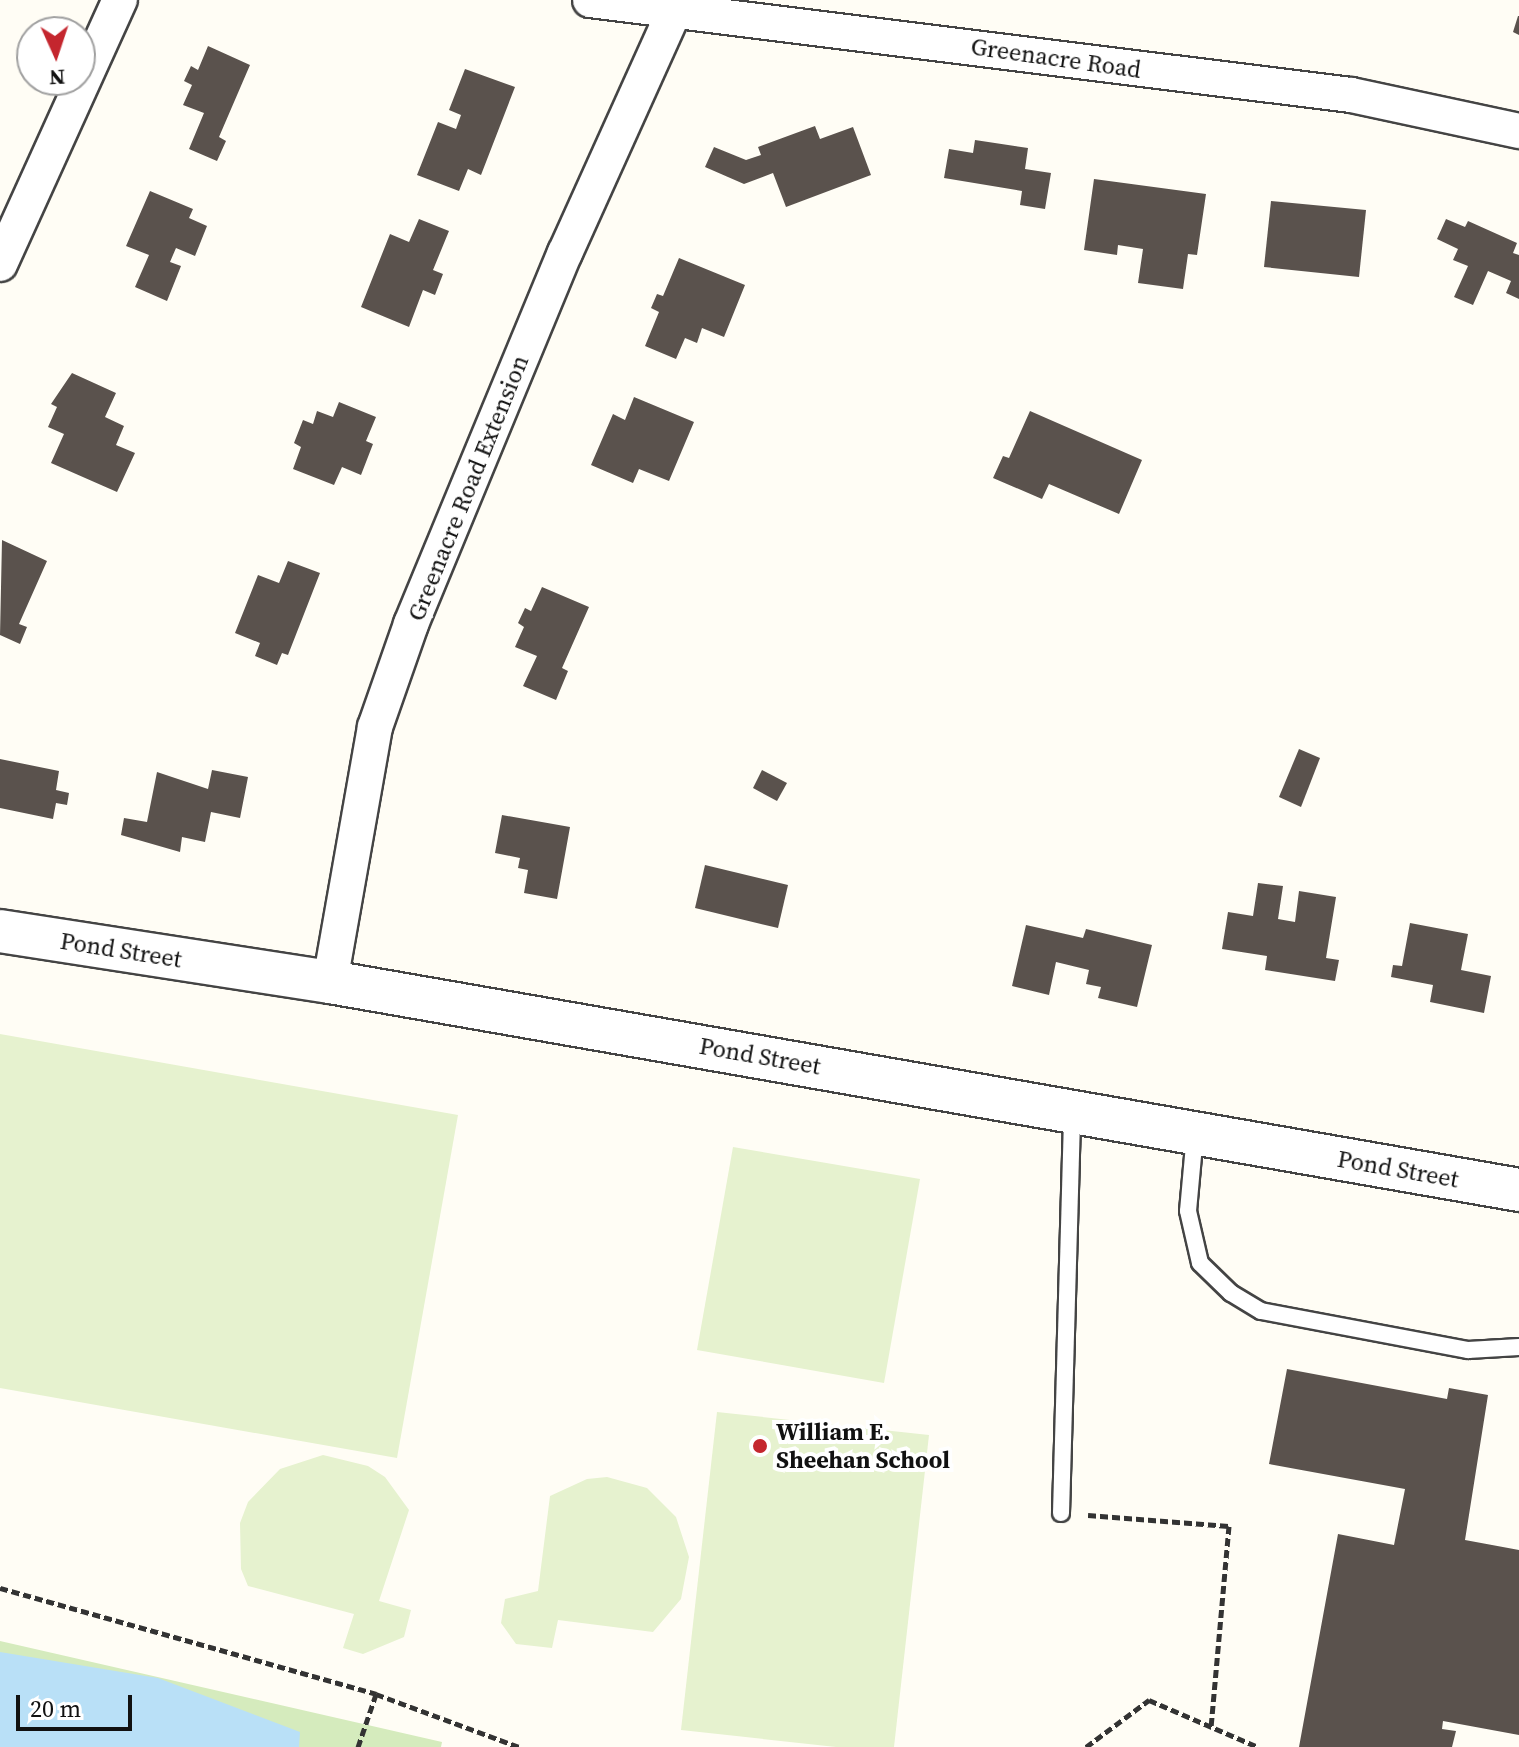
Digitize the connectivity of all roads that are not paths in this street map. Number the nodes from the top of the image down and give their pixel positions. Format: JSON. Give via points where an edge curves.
{"nodes":[{"id":1,"x":120,"y":0,"type":"edge"},
{"id":2,"x":590,"y":0,"type":"edge"},
{"id":3,"x":673,"y":14,"type":"junction"},
{"id":4,"x":1519,"y":131,"type":"edge"},
{"id":5,"x":0,"y":264,"type":"edge"},
{"id":6,"x":0,"y":931,"type":"edge"},
{"id":7,"x":330,"y":982,"type":"junction"},
{"id":8,"x":1072,"y":1110,"type":"junction"},
{"id":9,"x":1195,"y":1132,"type":"junction"},
{"id":10,"x":1519,"y":1190,"type":"edge"},
{"id":11,"x":1519,"y":1347,"type":"edge"},
{"id":12,"x":1061,"y":1513,"type":"road end"}],
"edges":[{"from":1,"to":5,"type":"street"},
{"from":2,"to":3,"type":"street","name":"Greenacre Road"},
{"from":3,"to":4,"type":"street","name":"Greenacre Road","via":[[1002,49],[1351,95]]},
{"from":3,"to":7,"type":"street","name":"Greenacre Road Extension","via":[[565,253],[411,624],[375,727]]},
{"from":6,"to":7,"type":"street","name":"Pond Street"},
{"from":7,"to":8,"type":"street","name":"Pond Street"},
{"from":8,"to":9,"type":"street","name":"Pond Street"},
{"from":8,"to":12,"type":"lane"},
{"from":9,"to":10,"type":"street","name":"Pond Street"},
{"from":9,"to":11,"type":"lane","via":[[1188,1211],[1200,1263],[1231,1293],[1276,1314],[1468,1350]]}]}
